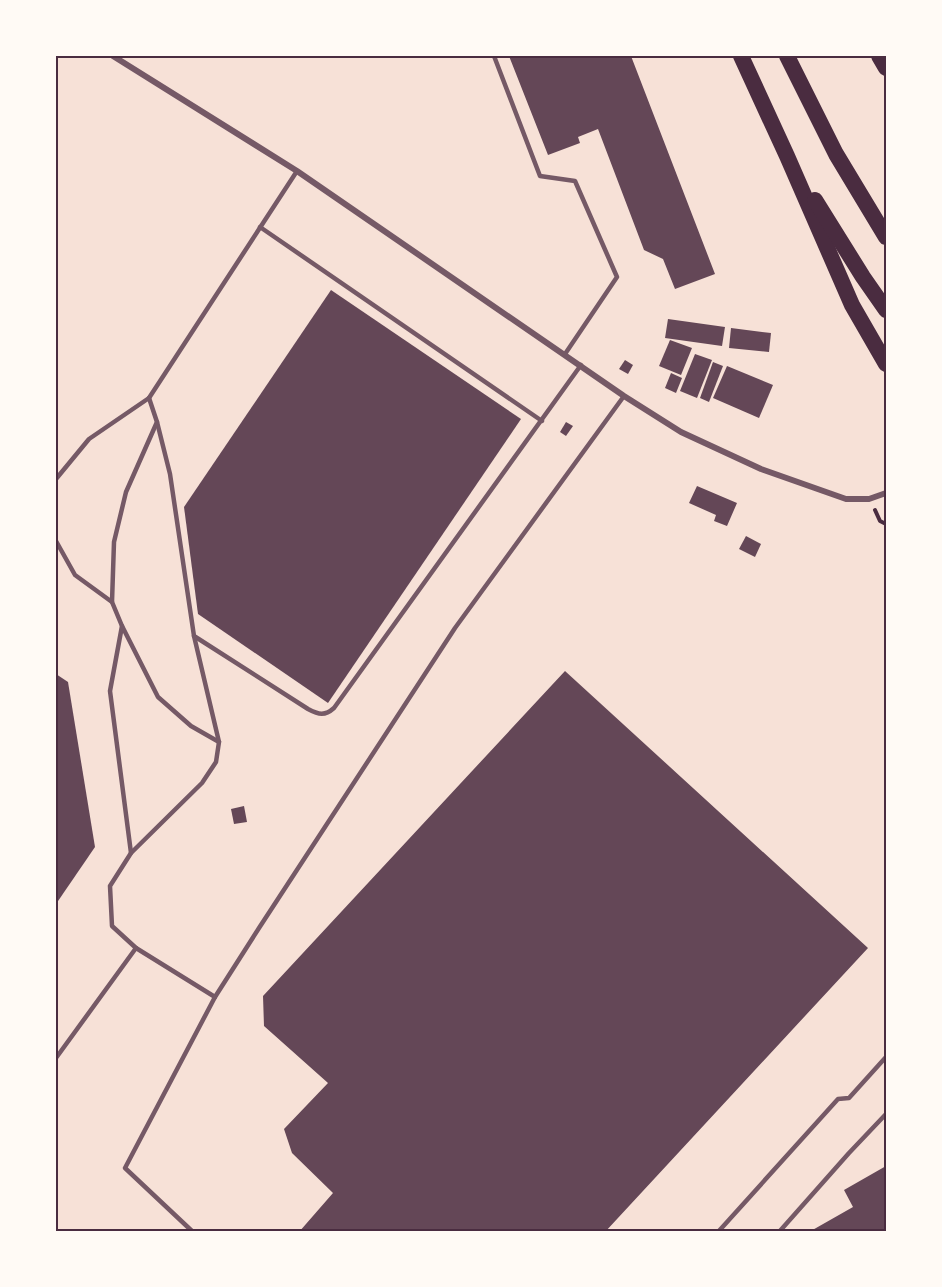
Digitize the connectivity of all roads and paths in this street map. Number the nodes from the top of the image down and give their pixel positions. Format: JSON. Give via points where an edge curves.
{"nodes":[{"id":1,"x":113,"y":56,"type":"edge"},
{"id":2,"x":494,"y":56,"type":"edge"},
{"id":3,"x":741,"y":56,"type":"edge"},
{"id":4,"x":788,"y":56,"type":"edge"},
{"id":5,"x":879,"y":56,"type":"edge"},
{"id":6,"x":886,"y":68,"type":"edge"},
{"id":7,"x":787,"y":156,"type":"junction"},
{"id":8,"x":297,"y":171,"type":"junction"},
{"id":9,"x":260,"y":227,"type":"junction"},
{"id":10,"x":886,"y":237,"type":"edge"},
{"id":11,"x":886,"y":310,"type":"edge"},
{"id":12,"x":566,"y":354,"type":"junction"},
{"id":13,"x":886,"y":364,"type":"edge"},
{"id":14,"x":580,"y":365,"type":"junction"},
{"id":15,"x":624,"y":396,"type":"junction"},
{"id":16,"x":149,"y":398,"type":"junction"},
{"id":17,"x":542,"y":421,"type":"junction"},
{"id":18,"x":157,"y":422,"type":"junction"},
{"id":19,"x":56,"y":480,"type":"edge"},
{"id":20,"x":886,"y":493,"type":"edge"},
{"id":21,"x":56,"y":541,"type":"edge"},
{"id":22,"x":112,"y":602,"type":"junction"},
{"id":23,"x":122,"y":626,"type":"junction"},
{"id":24,"x":194,"y":636,"type":"junction"},
{"id":25,"x":219,"y":742,"type":"junction"},
{"id":26,"x":130,"y":852,"type":"junction"},
{"id":27,"x":136,"y":948,"type":"junction"},
{"id":28,"x":215,"y":997,"type":"junction"},
{"id":29,"x":886,"y":1057,"type":"edge"},
{"id":30,"x":56,"y":1058,"type":"edge"},
{"id":31,"x":886,"y":1114,"type":"edge"},
{"id":32,"x":193,"y":1232,"type":"edge"},
{"id":33,"x":718,"y":1232,"type":"edge"},
{"id":34,"x":779,"y":1232,"type":"edge"}],
"edges":[{"from":1,"to":8,"type":"street"},
{"from":2,"to":12,"type":"lane","via":[[540,176],[575,182],[617,277]]},
{"from":3,"to":7,"type":"highway"},
{"from":4,"to":10,"type":"highway","via":[[836,154]]},
{"from":5,"to":6,"type":"highway"},
{"from":7,"to":11,"type":"highway"},
{"from":7,"to":13,"type":"highway","via":[[852,305]]},
{"from":8,"to":9,"type":"lane"},
{"from":8,"to":12,"type":"street"},
{"from":9,"to":16,"type":"lane"},
{"from":9,"to":17,"type":"lane"},
{"from":12,"to":14,"type":"street"},
{"from":14,"to":15,"type":"street"},
{"from":14,"to":17,"type":"lane"},
{"from":15,"to":20,"type":"street","via":[[681,432],[824,493],[846,499],[869,499]]},
{"from":15,"to":28,"type":"lane","via":[[455,628]]},
{"from":16,"to":18,"type":"lane"},
{"from":16,"to":19,"type":"lane","via":[[89,439]]},
{"from":17,"to":24,"type":"lane","via":[[328,713],[321,715],[308,709]]},
{"from":18,"to":22,"type":"lane","via":[[126,492],[114,542]]},
{"from":18,"to":24,"type":"lane","via":[[170,474]]},
{"from":21,"to":22,"type":"lane","via":[[75,575]]},
{"from":22,"to":23,"type":"lane"},
{"from":23,"to":25,"type":"lane","via":[[158,697],[191,726]]},
{"from":23,"to":26,"type":"lane","via":[[110,691]]},
{"from":24,"to":25,"type":"lane"},
{"from":25,"to":26,"type":"lane","via":[[216,762],[202,783]]},
{"from":26,"to":27,"type":"lane","via":[[110,886],[112,926]]},
{"from":27,"to":28,"type":"lane"},
{"from":27,"to":30,"type":"lane"},
{"from":28,"to":32,"type":"lane","via":[[124,1168]]},
{"from":29,"to":33,"type":"lane","via":[[849,1098],[838,1099]]},
{"from":31,"to":34,"type":"lane"}]}
